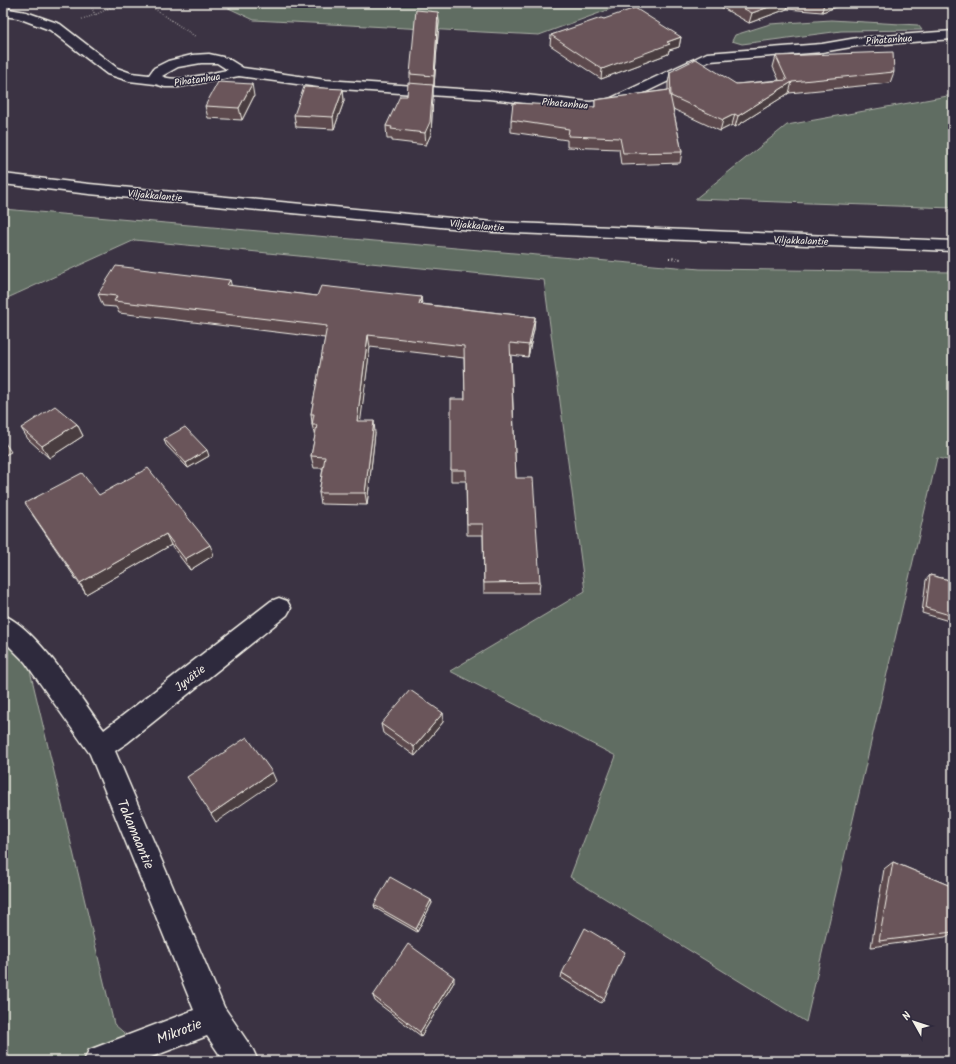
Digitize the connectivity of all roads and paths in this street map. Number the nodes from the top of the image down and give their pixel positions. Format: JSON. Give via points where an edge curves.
{"nodes":[{"id":1,"x":90,"y":3,"type":"edge"},
{"id":2,"x":120,"y":3,"type":"edge"},
{"id":3,"x":151,"y":3,"type":"edge"},
{"id":4,"x":3,"y":12,"type":"edge"},
{"id":5,"x":95,"y":15,"type":"junction"},
{"id":6,"x":55,"y":27,"type":"junction"},
{"id":7,"x":953,"y":35,"type":"edge"},
{"id":8,"x":214,"y":58,"type":"junction"},
{"id":9,"x":239,"y":72,"type":"junction"},
{"id":10,"x":157,"y":80,"type":"junction"},
{"id":11,"x":3,"y":179,"type":"edge"},
{"id":12,"x":953,"y":246,"type":"edge"},
{"id":13,"x":279,"y":608,"type":"dead end"},
{"id":14,"x":3,"y":625,"type":"edge"},
{"id":15,"x":100,"y":746,"type":"junction"},
{"id":16,"x":213,"y":1018,"type":"junction"},
{"id":17,"x":100,"y":1061,"type":"edge"},
{"id":18,"x":242,"y":1061,"type":"edge"}],
"edges":[{"from":1,"to":5,"type":"path"},
{"from":2,"to":5,"type":"path"},
{"from":3,"to":8,"type":"path","via":[[152,7],[199,39]]},
{"from":4,"to":6,"type":"street","via":[[21,15]]},
{"from":5,"to":6,"type":"path"},
{"from":6,"to":10,"type":"street","via":[[112,71],[129,77]]},
{"from":7,"to":9,"type":"street","name":"Pihatanhua","via":[[707,57],[612,103],[590,106],[489,95],[326,84]]},
{"from":8,"to":9,"type":"street","name":"Pihatanhua"},
{"from":8,"to":10,"type":"street","name":"Pihatanhua","via":[[191,60],[169,66],[156,73],[154,76]]},
{"from":9,"to":10,"type":"street","name":"Pihatanhua","via":[[178,83]]},
{"from":11,"to":12,"type":"street","name":"Viljakkalantie","via":[[493,227]]},
{"from":13,"to":15,"type":"street","name":"Jyvätie","via":[[118,735]]},
{"from":14,"to":15,"type":"street","name":"Takamaantie","via":[[34,654]]},
{"from":15,"to":16,"type":"street","name":"Takamaantie"},
{"from":16,"to":17,"type":"street","name":"Mikrotie"},
{"from":16,"to":18,"type":"street","name":"Takamaantie"}]}
